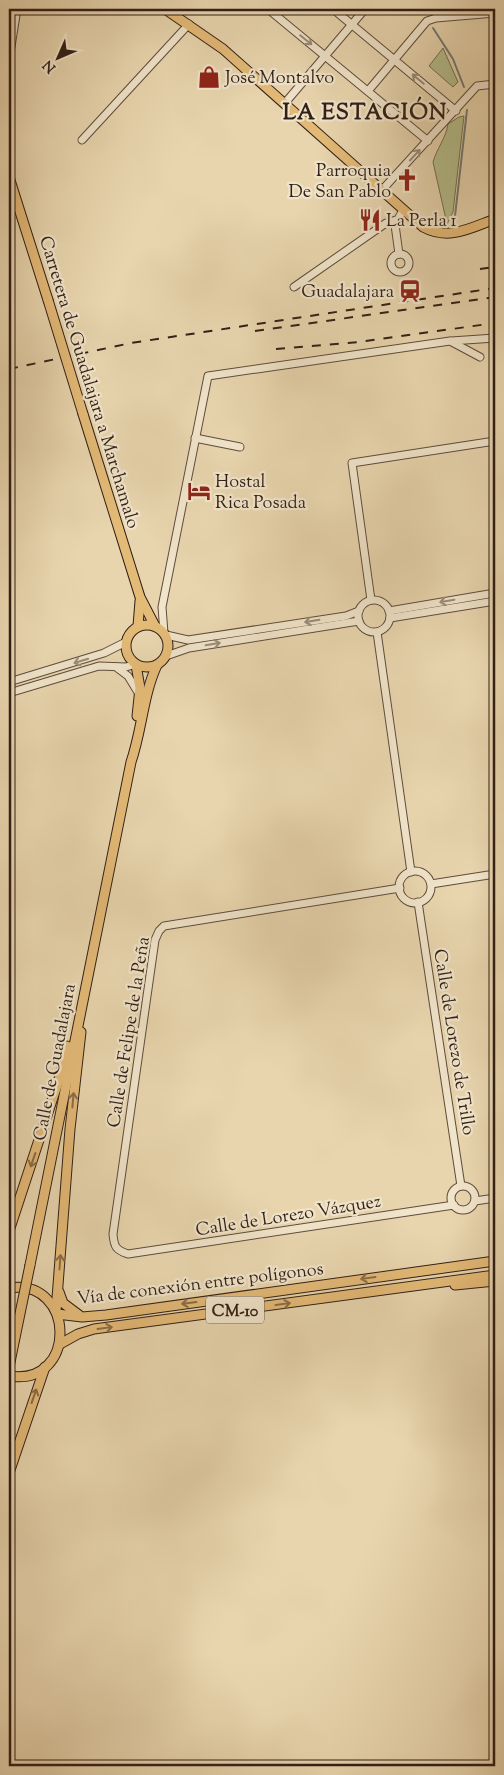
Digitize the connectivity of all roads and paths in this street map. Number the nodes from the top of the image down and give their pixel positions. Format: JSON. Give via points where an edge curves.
{"nodes":[{"id":1,"x":17,"y":9,"type":"edge"},
{"id":2,"x":268,"y":9,"type":"edge"},
{"id":3,"x":333,"y":9,"type":"edge"},
{"id":4,"x":365,"y":9,"type":"edge"},
{"id":5,"x":169,"y":10,"type":"edge"},
{"id":6,"x":495,"y":13,"type":"edge"},
{"id":7,"x":189,"y":24,"type":"junction"},
{"id":8,"x":352,"y":24,"type":"junction"},
{"id":9,"x":10,"y":53,"type":"dead end"},
{"id":10,"x":326,"y":56,"type":"junction"},
{"id":11,"x":394,"y":60,"type":"junction"},
{"id":12,"x":495,"y":84,"type":"edge"},
{"id":13,"x":368,"y":91,"type":"junction"},
{"id":14,"x":285,"y":102,"type":"junction"},
{"id":15,"x":456,"y":111,"type":"junction"},
{"id":16,"x":82,"y":140,"type":"dead end"},
{"id":17,"x":428,"y":141,"type":"junction"},
{"id":18,"x":9,"y":176,"type":"edge"},
{"id":19,"x":382,"y":190,"type":"junction"},
{"id":20,"x":403,"y":210,"type":"junction"},
{"id":21,"x":495,"y":219,"type":"edge"},
{"id":22,"x":396,"y":220,"type":"junction"},
{"id":23,"x":399,"y":254,"type":"dead end"},
{"id":24,"x":294,"y":287,"type":"dead end"},
{"id":25,"x":495,"y":338,"type":"edge"},
{"id":26,"x":450,"y":341,"type":"junction"},
{"id":27,"x":480,"y":357,"type":"dead end"},
{"id":28,"x":195,"y":438,"type":"junction"},
{"id":29,"x":495,"y":441,"type":"edge"},
{"id":30,"x":240,"y":447,"type":"dead end"},
{"id":31,"x":495,"y":593,"type":"edge"},
{"id":32,"x":140,"y":597,"type":"junction"},
{"id":33,"x":371,"y":600,"type":"junction"},
{"id":34,"x":495,"y":601,"type":"edge"},
{"id":35,"x":162,"y":607,"type":"junction"},
{"id":36,"x":359,"y":611,"type":"junction"},
{"id":37,"x":389,"y":614,"type":"junction"},
{"id":38,"x":359,"y":621,"type":"junction"},
{"id":39,"x":153,"y":625,"type":"junction"},
{"id":40,"x":138,"y":626,"type":"junction"},
{"id":41,"x":377,"y":632,"type":"junction"},
{"id":42,"x":165,"y":634,"type":"junction"},
{"id":43,"x":126,"y":642,"type":"junction"},
{"id":44,"x":166,"y":656,"type":"junction"},
{"id":45,"x":136,"y":664,"type":"junction"},
{"id":46,"x":158,"y":665,"type":"junction"},
{"id":47,"x":113,"y":666,"type":"junction"},
{"id":48,"x":9,"y":682,"type":"edge"},
{"id":49,"x":9,"y":693,"type":"edge"},
{"id":50,"x":140,"y":695,"type":"junction"},
{"id":51,"x":131,"y":762,"type":"junction"},
{"id":52,"x":411,"y":872,"type":"junction"},
{"id":53,"x":495,"y":874,"type":"edge"},
{"id":54,"x":431,"y":884,"type":"junction"},
{"id":55,"x":400,"y":888,"type":"junction"},
{"id":56,"x":418,"y":902,"type":"junction"},
{"id":57,"x":100,"y":912,"type":"junction"},
{"id":58,"x":86,"y":980,"type":"junction"},
{"id":59,"x":461,"y":1186,"type":"junction"},
{"id":60,"x":495,"y":1198,"type":"edge"},
{"id":61,"x":475,"y":1201,"type":"junction"},
{"id":62,"x":454,"y":1205,"type":"junction"},
{"id":63,"x":9,"y":1232,"type":"edge"},
{"id":64,"x":128,"y":1254,"type":"joint"},
{"id":65,"x":495,"y":1257,"type":"edge"},
{"id":66,"x":495,"y":1262,"type":"edge"},
{"id":67,"x":416,"y":1272,"type":"junction"},
{"id":68,"x":495,"y":1275,"type":"edge"},
{"id":69,"x":495,"y":1281,"type":"edge"},
{"id":70,"x":414,"y":1286,"type":"junction"},
{"id":71,"x":9,"y":1288,"type":"edge"},
{"id":72,"x":58,"y":1290,"type":"junction"},
{"id":73,"x":57,"y":1313,"type":"junction"},
{"id":74,"x":82,"y":1316,"type":"junction"},
{"id":75,"x":60,"y":1344,"type":"junction"},
{"id":76,"x":9,"y":1367,"type":"edge"},
{"id":77,"x":45,"y":1367,"type":"junction"},
{"id":78,"x":9,"y":1376,"type":"edge"},
{"id":79,"x":9,"y":1473,"type":"edge"}],
"edges":[{"from":1,"to":9,"type":"street"},
{"from":2,"to":10,"type":"street","one_way":true},
{"from":3,"to":8,"type":"street"},
{"from":4,"to":8,"type":"street"},
{"from":5,"to":7,"type":"main road"},
{"from":6,"to":11,"type":"street","via":[[427,22]]},
{"from":7,"to":14,"type":"main road"},
{"from":7,"to":16,"type":"street"},
{"from":8,"to":10,"type":"street"},
{"from":8,"to":11,"type":"street"},
{"from":10,"to":13,"type":"street"},
{"from":10,"to":14,"type":"street"},
{"from":11,"to":13,"type":"street"},
{"from":15,"to":11,"type":"street","one_way":true},
{"from":12,"to":15,"type":"street","via":[[477,86]]},
{"from":13,"to":17,"type":"street"},
{"from":14,"to":19,"type":"main road"},
{"from":15,"to":17,"type":"street"},
{"from":19,"to":17,"type":"street","one_way":true},
{"from":18,"to":32,"type":"main road","name":"Carretera de Guadalajara a Marchamalo","bridge":true},
{"from":19,"to":20,"type":"main road"},
{"from":20,"to":21,"type":"main road","via":[[423,226],[443,234],[453,234]]},
{"from":20,"to":22,"type":"street"},
{"from":22,"to":23,"type":"street"},
{"from":22,"to":24,"type":"street","via":[[386,223]]},
{"from":25,"to":26,"type":"street"},
{"from":26,"to":27,"type":"street"},
{"from":26,"to":28,"type":"street","via":[[208,376]]},
{"from":28,"to":30,"type":"street"},
{"from":28,"to":35,"type":"street"},
{"from":29,"to":33,"type":"street","via":[[352,463]]},
{"from":31,"to":37,"type":"street","one_way":true},
{"from":32,"to":39,"type":"main road","name":"Carretera de Guadalajara a Marchamalo"},
{"from":32,"to":40,"type":"main road","name":"Carretera de Guadalajara a Marchamalo"},
{"from":33,"to":36,"type":"street"},
{"from":33,"to":37,"type":"street","via":[[384,604]]},
{"from":34,"to":37,"type":"street"},
{"from":35,"to":39,"type":"street"},
{"from":35,"to":42,"type":"street"},
{"from":36,"to":38,"type":"street"},
{"from":36,"to":42,"type":"street","one_way":true,"via":[[346,616],[188,640]]},
{"from":37,"to":41,"type":"street","via":[[386,627]]},
{"from":38,"to":41,"type":"street","via":[[368,631]]},
{"from":44,"to":38,"type":"street","one_way":true,"via":[[189,648]]},
{"from":39,"to":40,"type":"main road"},
{"from":39,"to":42,"type":"main road"},
{"from":40,"to":43,"type":"main road"},
{"from":41,"to":52,"type":"street"},
{"from":42,"to":44,"type":"main road"},
{"from":43,"to":45,"type":"main road","via":[[127,655]]},
{"from":43,"to":48,"type":"street","one_way":true,"via":[[104,653]]},
{"from":44,"to":46,"type":"main road"},
{"from":45,"to":46,"type":"main road","via":[[146,667]]},
{"from":45,"to":47,"type":"street"},
{"from":45,"to":50,"type":"main road","name":"Calle de Guadalajara"},
{"from":46,"to":51,"type":"main road","name":"Calle de Guadalajara","via":[[148,687]]},
{"from":47,"to":49,"type":"street","via":[[99,666]]},
{"from":47,"to":50,"type":"street","via":[[128,676]]},
{"from":50,"to":51,"type":"main road","name":"Calle de Guadalajara"},
{"from":51,"to":57,"type":"main road","name":"Calle de Guadalajara"},
{"from":52,"to":54,"type":"street","via":[[425,874]]},
{"from":52,"to":55,"type":"street","via":[[402,878]]},
{"from":53,"to":54,"type":"street"},
{"from":54,"to":56,"type":"street","via":[[427,897]]},
{"from":55,"to":56,"type":"street","via":[[408,900]]},
{"from":55,"to":64,"type":"street","name":"Calle de Felipe de la Peña","via":[[164,926],[158,931],[113,1234],[117,1250]]},
{"from":56,"to":59,"type":"street","name":"Calle de Lorezo de Trillo"},
{"from":57,"to":58,"type":"main road","name":"Calle de Guadalajara"},
{"from":57,"to":63,"type":"main road","one_way":true,"via":[[90,940],[60,1076]]},
{"from":72,"to":58,"type":"main road","one_way":true},
{"from":58,"to":76,"type":"main road","name":"Calle de Guadalajara","bridge":true},
{"from":59,"to":61,"type":"street","via":[[473,1191]]},
{"from":59,"to":62,"type":"street","via":[[453,1192],[451,1199]]},
{"from":60,"to":61,"type":"street"},
{"from":61,"to":62,"type":"street","via":[[466,1210]]},
{"from":62,"to":64,"type":"street","name":"Calle de Lorezo Vázquez"},
{"from":65,"to":67,"type":"main road","number":"CM-10"},
{"from":66,"to":67,"type":"main road","name":"Vía de conexión entre polígonos","number":"CM-10"},
{"from":67,"to":74,"type":"main road","name":"Vía de conexión entre polígonos","number":"CM-10","one_way":true},
{"from":68,"to":70,"type":"main road","name":"Vía de conexión entre polígonos","number":"CM-10"},
{"from":69,"to":70,"type":"main road","number":"CM-10"},
{"from":75,"to":70,"type":"main road","name":"Vía de conexión entre polígonos","number":"CM-10","one_way":true,"via":[[94,1329]]},
{"from":71,"to":73,"type":"main road","via":[[37,1292]]},
{"from":72,"to":73,"type":"main road"},
{"from":72,"to":74,"type":"main road","via":[[63,1303]]},
{"from":73,"to":74,"type":"main road","name":"Vía de conexión entre polígonos","number":"CM-10"},
{"from":73,"to":75,"type":"main road"},
{"from":75,"to":77,"type":"main road"},
{"from":77,"to":78,"type":"main road","via":[[30,1375]]},
{"from":79,"to":77,"type":"main road","one_way":true}]}
